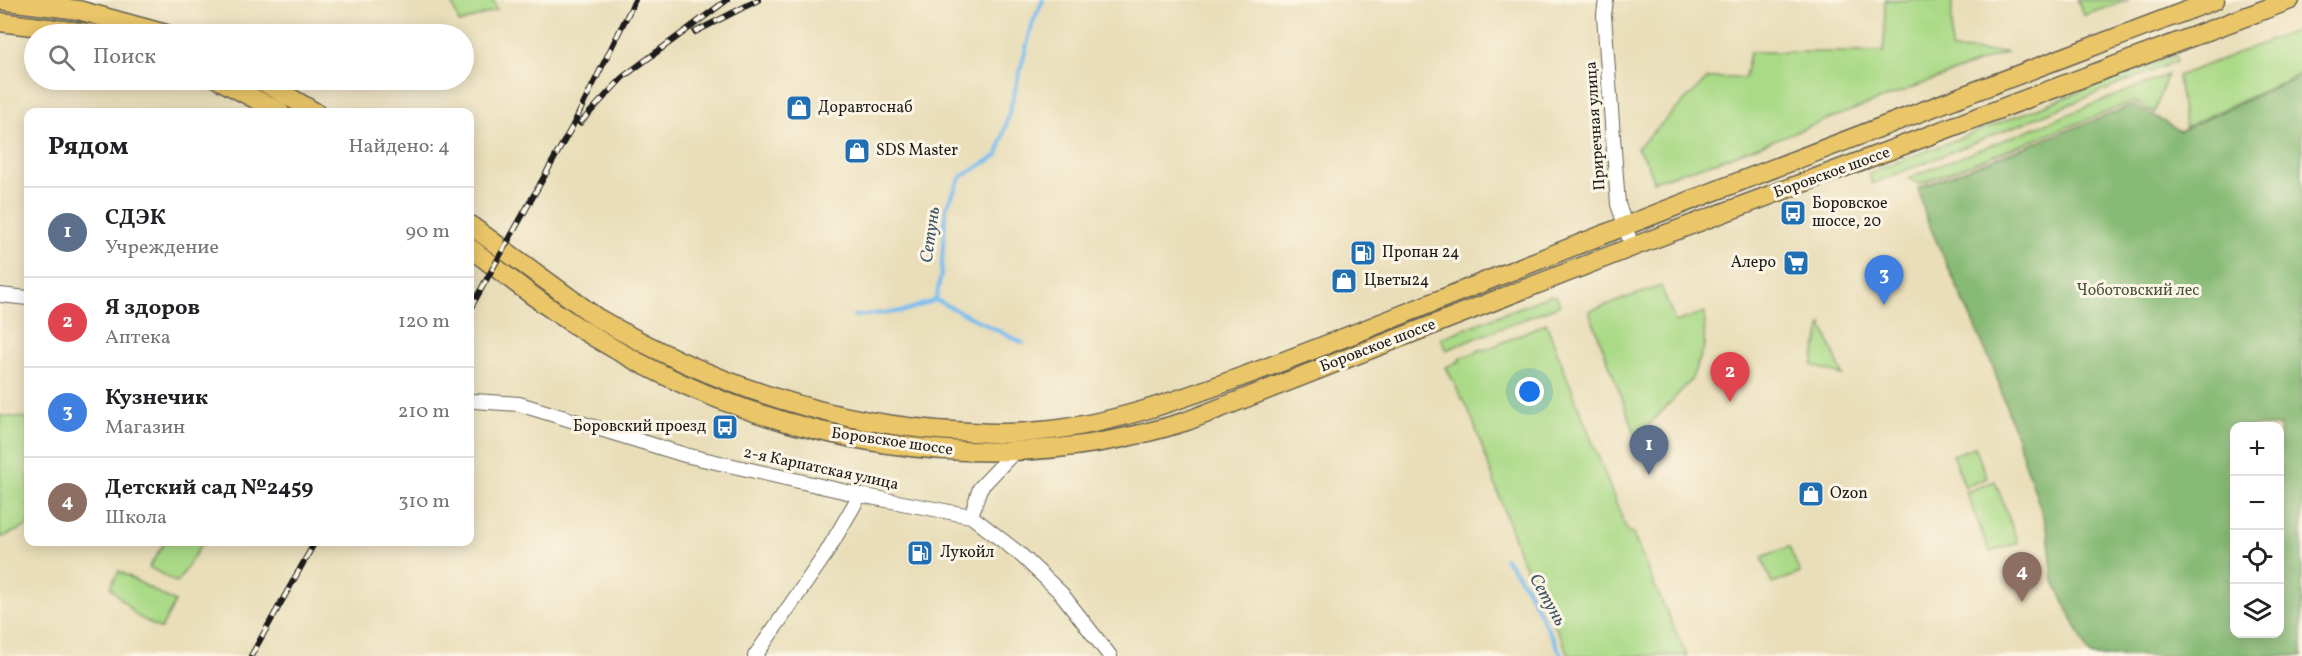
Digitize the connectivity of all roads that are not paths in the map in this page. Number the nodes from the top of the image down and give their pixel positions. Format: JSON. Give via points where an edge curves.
{"nodes":[{"id":1,"x":0,"y":0,"type":"edge"},
{"id":2,"x":1606,"y":0,"type":"edge"},
{"id":3,"x":2215,"y":0,"type":"edge"},
{"id":4,"x":2290,"y":0,"type":"edge"},
{"id":5,"x":0,"y":22,"type":"edge"},
{"id":6,"x":129,"y":24,"type":"edge"},
{"id":7,"x":24,"y":25,"type":"edge"},
{"id":8,"x":238,"y":90,"type":"edge"},
{"id":9,"x":277,"y":90,"type":"edge"},
{"id":10,"x":272,"y":108,"type":"edge"},
{"id":11,"x":308,"y":108,"type":"edge"},
{"id":12,"x":1624,"y":226,"type":"junction"},
{"id":13,"x":474,"y":228,"type":"edge"},
{"id":14,"x":1632,"y":247,"type":"junction"},
{"id":15,"x":474,"y":251,"type":"edge"},
{"id":16,"x":0,"y":295,"type":"edge"},
{"id":17,"x":24,"y":298,"type":"edge"},
{"id":18,"x":474,"y":401,"type":"dead end"},
{"id":19,"x":1016,"y":450,"type":"junction"},
{"id":20,"x":860,"y":495,"type":"junction"},
{"id":21,"x":971,"y":516,"type":"junction"},
{"id":22,"x":755,"y":656,"type":"edge"},
{"id":23,"x":1110,"y":656,"type":"edge"}],
"edges":[{"from":1,"to":6,"type":"main road","via":[[78,10]]},
{"from":2,"to":12,"type":"street","name":"Приречная улица","via":[[1618,204]]},
{"from":3,"to":12,"type":"main road","name":"Боровское шоссе"},
{"from":4,"to":14,"type":"main road","name":"Боровское шоссе"},
{"from":5,"to":7,"type":"main road"},
{"from":8,"to":10,"type":"main road"},
{"from":9,"to":11,"type":"main road"},
{"from":12,"to":13,"type":"main road","name":"Боровское шоссе","via":[[1181,399],[1112,418],[1042,431],[973,432],[893,425],[815,410],[700,372],[596,317]]},
{"from":12,"to":14,"type":"street","name":"Приречная улица"},
{"from":14,"to":19,"type":"main road","name":"Боровское шоссе","via":[[1187,421],[1090,443]]},
{"from":15,"to":19,"type":"main road","name":"Боровское шоссе","via":[[599,340],[728,403],[824,433],[872,442],[948,451]]},
{"from":16,"to":17,"type":"street"},
{"from":18,"to":20,"type":"street","name":"2-я Карпатская улица","via":[[519,404],[685,455]]},
{"from":19,"to":21,"type":"street","via":[[980,488]]},
{"from":20,"to":21,"type":"street","name":"2-я Карпатская улица"},
{"from":20,"to":22,"type":"street","via":[[825,555]]},
{"from":21,"to":23,"type":"street","name":"2-я Карпатская улица","via":[[1061,593]]}]}
